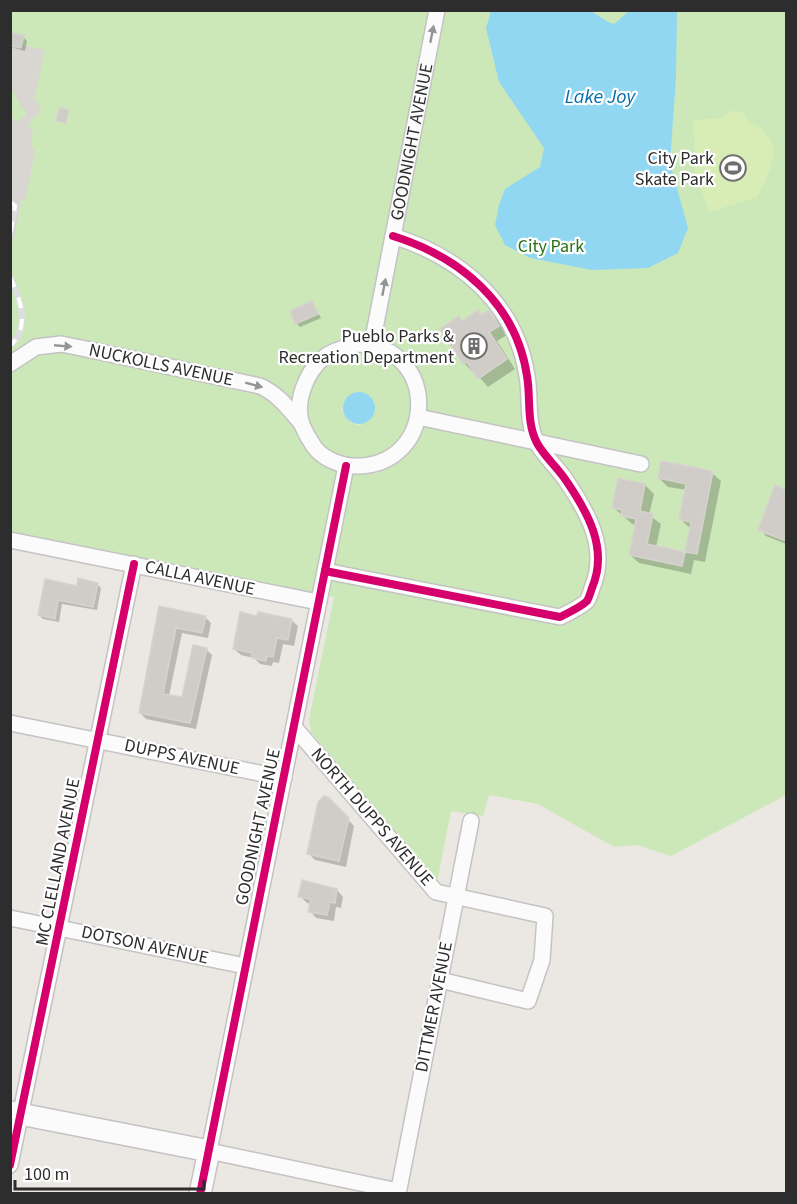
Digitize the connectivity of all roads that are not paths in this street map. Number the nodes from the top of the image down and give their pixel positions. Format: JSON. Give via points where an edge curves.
{"nodes":[{"id":1,"x":437,"y":10,"type":"edge"},
{"id":2,"x":393,"y":236,"type":"junction"},
{"id":3,"x":372,"y":344,"type":"junction"},
{"id":4,"x":10,"y":364,"type":"edge"},
{"id":5,"x":418,"y":417,"type":"junction"},
{"id":6,"x":301,"y":423,"type":"junction"},
{"id":7,"x":537,"y":442,"type":"junction"},
{"id":8,"x":641,"y":465,"type":"dead end"},
{"id":9,"x":346,"y":466,"type":"junction"},
{"id":10,"x":10,"y":540,"type":"edge"},
{"id":11,"x":134,"y":564,"type":"junction"},
{"id":12,"x":325,"y":571,"type":"junction"},
{"id":13,"x":318,"y":602,"type":"junction"},
{"id":14,"x":10,"y":723,"type":"edge"},
{"id":15,"x":294,"y":727,"type":"junction"},
{"id":16,"x":98,"y":740,"type":"junction"},
{"id":17,"x":284,"y":778,"type":"junction"},
{"id":18,"x":471,"y":821,"type":"dead end"},
{"id":19,"x":456,"y":898,"type":"junction"},
{"id":20,"x":10,"y":918,"type":"edge"},
{"id":21,"x":60,"y":928,"type":"junction"},
{"id":22,"x":245,"y":966,"type":"junction"},
{"id":23,"x":440,"y":980,"type":"junction"},
{"id":24,"x":16,"y":1113,"type":"edge"},
{"id":25,"x":208,"y":1151,"type":"junction"},
{"id":26,"x":10,"y":1165,"type":"edge"},
{"id":27,"x":398,"y":1192,"type":"edge"},
{"id":28,"x":200,"y":1194,"type":"edge"}],
"edges":[{"from":2,"to":1,"type":"street","name":"GOODNIGHT AVENUE","one_way":true},
{"from":3,"to":2,"type":"street","name":"GOODNIGHT AVENUE","one_way":true},
{"from":2,"to":7,"type":"street","via":[[444,257],[476,279],[502,310],[519,343],[528,376],[529,410]]},
{"from":3,"to":5,"type":"street","via":[[407,366],[417,385]]},
{"from":3,"to":6,"type":"street","via":[[357,344],[323,358],[302,390]]},
{"from":4,"to":6,"type":"street","name":"NUCKOLLS AVENUE","one_way":true,"via":[[36,347],[61,344],[86,349],[260,386],[283,400]]},
{"from":5,"to":7,"type":"street"},
{"from":5,"to":9,"type":"street","via":[[407,444],[391,458],[365,467]]},
{"from":6,"to":9,"type":"street","via":[[316,450]]},
{"from":7,"to":8,"type":"street"},
{"from":7,"to":12,"type":"street","via":[[584,507],[599,553],[596,578],[587,600],[560,617]]},
{"from":9,"to":12,"type":"street","name":"GOODNIGHT AVENUE"},
{"from":10,"to":11,"type":"street","name":"CALLA AVENUE"},
{"from":11,"to":13,"type":"street","name":"CALLA AVENUE"},
{"from":11,"to":16,"type":"street","name":"MC CLELLAND AVENUE"},
{"from":12,"to":13,"type":"street","name":"GOODNIGHT AVENUE"},
{"from":13,"to":15,"type":"street","name":"GOODNIGHT AVENUE"},
{"from":14,"to":16,"type":"street","name":"DUPPS AVENUE"},
{"from":15,"to":17,"type":"street","name":"GOODNIGHT AVENUE"},
{"from":15,"to":19,"type":"street","name":"NORTH DUPPS AVENUE","via":[[436,892]]},
{"from":16,"to":17,"type":"street","name":"DUPPS AVENUE"},
{"from":16,"to":21,"type":"street","name":"MC CLELLAND AVENUE"},
{"from":17,"to":22,"type":"street","name":"GOODNIGHT AVENUE"},
{"from":18,"to":19,"type":"street","name":"DITTMER AVENUE"},
{"from":19,"to":23,"type":"street","name":"DITTMER AVENUE"},
{"from":19,"to":23,"type":"street","name":"NORTH DUPPS AVENUE","via":[[545,916],[542,960],[528,1001]]},
{"from":20,"to":21,"type":"street","name":"DOTSON AVENUE"},
{"from":21,"to":22,"type":"street","name":"DOTSON AVENUE"},
{"from":21,"to":24,"type":"street","name":"MC CLELLAND AVENUE"},
{"from":22,"to":25,"type":"street","name":"GOODNIGHT AVENUE"},
{"from":23,"to":27,"type":"street","name":"DITTMER AVENUE"},
{"from":24,"to":25,"type":"street"},
{"from":24,"to":26,"type":"street","name":"MC CLELLAND AVENUE"},
{"from":25,"to":27,"type":"street"},
{"from":25,"to":28,"type":"street","name":"GOODNIGHT AVENUE"}]}
